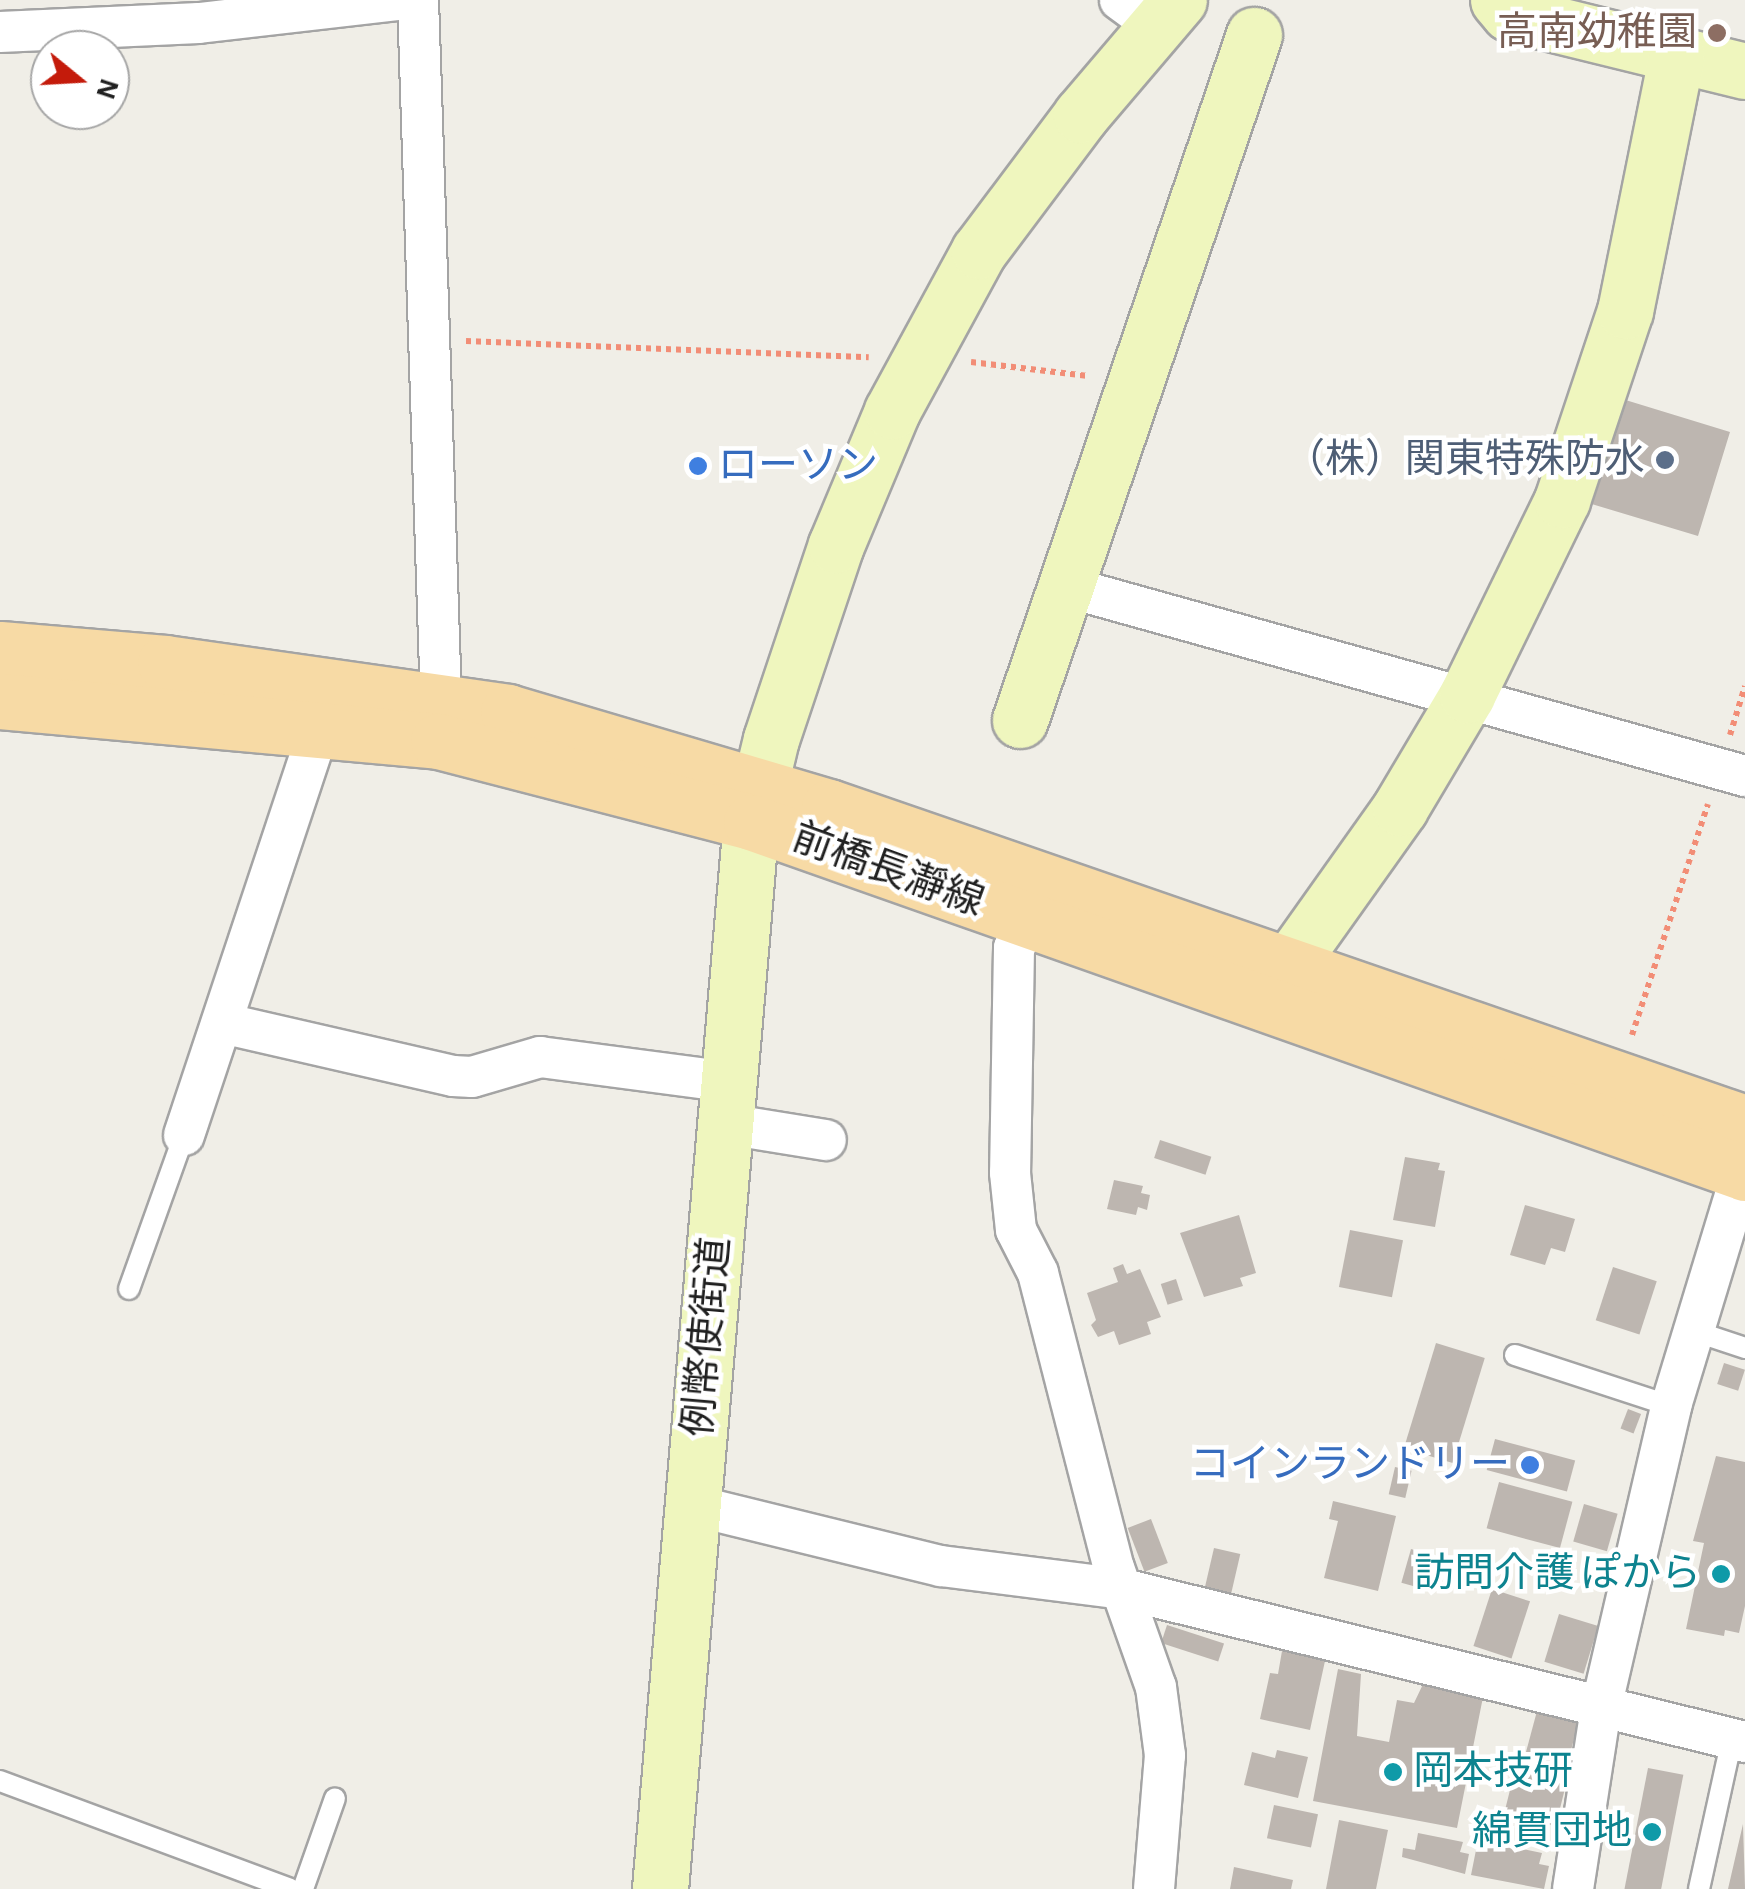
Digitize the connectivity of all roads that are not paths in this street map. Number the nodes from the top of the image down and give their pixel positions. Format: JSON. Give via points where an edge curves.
{"nodes":[{"id":1,"x":397,"y":0,"type":"edge"},
{"id":2,"x":418,"y":0,"type":"edge"},
{"id":3,"x":1498,"y":0,"type":"edge"},
{"id":4,"x":1151,"y":8,"type":"edge"},
{"id":5,"x":0,"y":32,"type":"edge"},
{"id":6,"x":1254,"y":35,"type":"dead end"},
{"id":7,"x":1677,"y":54,"type":"junction"},
{"id":8,"x":1745,"y":71,"type":"edge"},
{"id":9,"x":1064,"y":586,"type":"junction"},
{"id":10,"x":0,"y":649,"type":"edge"},
{"id":11,"x":1467,"y":695,"type":"junction"},
{"id":12,"x":0,"y":700,"type":"edge"},
{"id":13,"x":440,"y":702,"type":"junction"},
{"id":14,"x":1020,"y":720,"type":"dead end"},
{"id":15,"x":320,"y":726,"type":"junction"},
{"id":16,"x":1732,"y":773,"type":"edge"},
{"id":17,"x":755,"y":804,"type":"junction"},
{"id":18,"x":1030,"y":921,"type":"junction"},
{"id":19,"x":1290,"y":963,"type":"junction"},
{"id":20,"x":222,"y":1023,"type":"junction"},
{"id":21,"x":728,"y":1103,"type":"junction"},
{"id":22,"x":184,"y":1135,"type":"joint"},
{"id":23,"x":826,"y":1140,"type":"dead end"},
{"id":24,"x":1744,"y":1156,"type":"edge"},
{"id":25,"x":129,"y":1289,"type":"dead end"},
{"id":26,"x":1694,"y":1331,"type":"junction"},
{"id":27,"x":1745,"y":1348,"type":"edge"},
{"id":28,"x":1515,"y":1355,"type":"dead end"},
{"id":29,"x":1671,"y":1406,"type":"junction"},
{"id":30,"x":696,"y":1506,"type":"junction"},
{"id":31,"x":1123,"y":1589,"type":"junction"},
{"id":32,"x":1601,"y":1708,"type":"junction"},
{"id":33,"x":1738,"y":1741,"type":"edge"},
{"id":34,"x":0,"y":1782,"type":"edge"},
{"id":35,"x":335,"y":1798,"type":"dead end"},
{"id":36,"x":290,"y":1889,"type":"edge"},
{"id":37,"x":302,"y":1889,"type":"edge"},
{"id":38,"x":660,"y":1889,"type":"edge"},
{"id":39,"x":1154,"y":1889,"type":"edge"},
{"id":40,"x":1573,"y":1889,"type":"edge"},
{"id":41,"x":1700,"y":1889,"type":"edge"}],
"edges":[{"from":1,"to":5,"type":"street","via":[[199,23]]},
{"from":2,"to":13,"type":"street"},
{"from":3,"to":7,"type":"street","via":[[1509,13]]},
{"from":4,"to":17,"type":"street","name":"例幣使街道","via":[[979,251],[920,359],[836,545]]},
{"from":6,"to":9,"type":"street"},
{"from":7,"to":8,"type":"street"},
{"from":7,"to":11,"type":"street","via":[[1650,204],[1599,398],[1562,500]]},
{"from":9,"to":11,"type":"street"},
{"from":9,"to":14,"type":"street"},
{"from":10,"to":13,"type":"main road","name":"前橋長瀞線","via":[[165,663]]},
{"from":11,"to":16,"type":"street"},
{"from":11,"to":19,"type":"street","via":[[1400,808]]},
{"from":12,"to":15,"type":"main road","name":"前橋長瀞線"},
{"from":13,"to":17,"type":"main road","name":"前橋長瀞線","via":[[508,712]]},
{"from":15,"to":17,"type":"main road","name":"前橋長瀞線","via":[[438,741]]},
{"from":15,"to":20,"type":"street"},
{"from":17,"to":18,"type":"main road","name":"前橋長瀞線"},
{"from":17,"to":19,"type":"main road","name":"前橋長瀞線"},
{"from":17,"to":21,"type":"street","name":"例幣使街道"},
{"from":18,"to":24,"type":"main road","name":"前橋長瀞線"},
{"from":18,"to":31,"type":"street","via":[[1014,948],[1010,1172],[1016,1230],[1038,1273]]},
{"from":19,"to":24,"type":"main road","name":"前橋長瀞線","via":[[1618,1079]]},
{"from":20,"to":21,"type":"street","via":[[453,1076],[540,1058]]},
{"from":20,"to":22,"type":"street"},
{"from":21,"to":23,"type":"street"},
{"from":21,"to":30,"type":"street","name":"例幣使街道"},
{"from":22,"to":25,"type":"lane"},
{"from":24,"to":26,"type":"street"},
{"from":26,"to":27,"type":"lane"},
{"from":26,"to":29,"type":"street"},
{"from":28,"to":29,"type":"lane"},
{"from":29,"to":32,"type":"street"},
{"from":30,"to":31,"type":"street","via":[[941,1566]]},
{"from":30,"to":38,"type":"street","name":"例幣使街道"},
{"from":31,"to":32,"type":"street"},
{"from":31,"to":39,"type":"street","via":[[1156,1687],[1165,1754]]},
{"from":32,"to":33,"type":"street"},
{"from":32,"to":40,"type":"street"},
{"from":33,"to":41,"type":"lane"},
{"from":34,"to":36,"type":"lane"},
{"from":35,"to":37,"type":"lane"}]}
